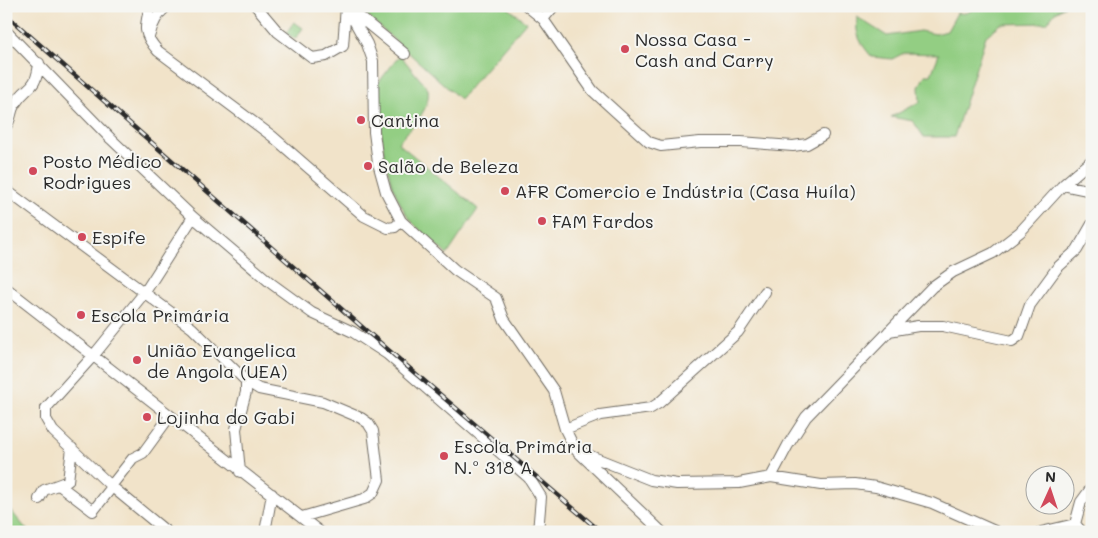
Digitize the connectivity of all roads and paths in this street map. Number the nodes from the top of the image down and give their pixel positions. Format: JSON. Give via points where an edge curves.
{"nodes":[{"id":1,"x":150,"y":6,"type":"edge"},
{"id":2,"x":167,"y":6,"type":"edge"},
{"id":3,"x":256,"y":6,"type":"edge"},
{"id":4,"x":346,"y":6,"type":"edge"},
{"id":5,"x":527,"y":6,"type":"edge"},
{"id":6,"x":554,"y":6,"type":"edge"},
{"id":7,"x":543,"y":19,"type":"junction"},
{"id":8,"x":6,"y":30,"type":"edge"},
{"id":9,"x":148,"y":40,"type":"junction"},
{"id":10,"x":404,"y":54,"type":"dead end"},
{"id":11,"x":39,"y":63,"type":"junction"},
{"id":12,"x":6,"y":126,"type":"edge"},
{"id":13,"x":823,"y":135,"type":"dead end"},
{"id":14,"x":1092,"y":160,"type":"edge"},
{"id":15,"x":1063,"y":185,"type":"junction"},
{"id":16,"x":6,"y":190,"type":"edge"},
{"id":17,"x":1092,"y":191,"type":"edge"},
{"id":18,"x":193,"y":216,"type":"junction"},
{"id":19,"x":401,"y":220,"type":"junction"},
{"id":20,"x":1092,"y":224,"type":"edge"},
{"id":21,"x":6,"y":288,"type":"edge"},
{"id":22,"x":145,"y":292,"type":"junction"},
{"id":23,"x":765,"y":292,"type":"dead end"},
{"id":24,"x":889,"y":331,"type":"junction"},
{"id":25,"x":94,"y":355,"type":"junction"},
{"id":26,"x":246,"y":380,"type":"junction"},
{"id":27,"x":170,"y":416,"type":"junction"},
{"id":28,"x":565,"y":429,"type":"junction"},
{"id":29,"x":72,"y":448,"type":"junction"},
{"id":30,"x":575,"y":449,"type":"junction"},
{"id":31,"x":240,"y":472,"type":"junction"},
{"id":32,"x":771,"y":477,"type":"junction"},
{"id":33,"x":60,"y":485,"type":"junction"},
{"id":34,"x":111,"y":487,"type":"junction"},
{"id":35,"x":1092,"y":487,"type":"edge"},
{"id":36,"x":272,"y":494,"type":"junction"},
{"id":37,"x":39,"y":500,"type":"dead end"},
{"id":38,"x":302,"y":517,"type":"junction"},
{"id":39,"x":1078,"y":528,"type":"edge"},
{"id":40,"x":167,"y":532,"type":"edge"},
{"id":41,"x":265,"y":532,"type":"edge"},
{"id":42,"x":320,"y":532,"type":"edge"},
{"id":43,"x":538,"y":532,"type":"edge"},
{"id":44,"x":662,"y":532,"type":"edge"},
{"id":45,"x":997,"y":532,"type":"edge"},
{"id":46,"x":1041,"y":532,"type":"edge"}],
"edges":[{"from":1,"to":9,"type":"street","via":[[146,21]]},
{"from":2,"to":9,"type":"street","via":[[151,28]]},
{"from":3,"to":4,"type":"street","via":[[278,32],[312,58],[326,56],[343,46]]},
{"from":4,"to":10,"type":"street"},
{"from":4,"to":19,"type":"street","via":[[368,44],[373,61],[378,163],[386,192]]},
{"from":5,"to":7,"type":"street"},
{"from":6,"to":7,"type":"street"},
{"from":7,"to":13,"type":"street","via":[[594,91],[649,142],[661,146],[725,142],[793,146],[807,144]]},
{"from":8,"to":11,"type":"street"},
{"from":9,"to":19,"type":"street","via":[[158,51],[272,136],[364,216],[388,228],[395,227]]},
{"from":11,"to":12,"type":"street","via":[[36,82],[14,106]]},
{"from":11,"to":18,"type":"street","via":[[111,139]]},
{"from":14,"to":15,"type":"street"},
{"from":15,"to":17,"type":"street"},
{"from":15,"to":24,"type":"street","via":[[1020,232],[992,253],[953,272],[932,287]]},
{"from":16,"to":22,"type":"street"},
{"from":18,"to":22,"type":"street"},
{"from":18,"to":43,"type":"street","via":[[272,284],[312,313],[353,332],[388,354],[529,478],[541,497]]},
{"from":19,"to":28,"type":"street","via":[[455,270],[496,298],[504,319],[554,391]]},
{"from":20,"to":24,"type":"street","via":[[1077,250],[1042,287],[1030,306],[1019,336],[1012,340],[943,326]]},
{"from":21,"to":25,"type":"street"},
{"from":22,"to":25,"type":"street"},
{"from":22,"to":26,"type":"street","via":[[192,328]]},
{"from":23,"to":28,"type":"street","via":[[738,332],[659,403],[650,408],[600,415]]},
{"from":24,"to":32,"type":"street","via":[[806,417]]},
{"from":25,"to":27,"type":"street"},
{"from":25,"to":29,"type":"street","via":[[46,408],[49,426]]},
{"from":26,"to":31,"type":"street","via":[[236,429]]},
{"from":26,"to":38,"type":"street","via":[[264,391],[323,402],[360,418],[373,431],[379,480],[373,493],[364,499]]},
{"from":27,"to":31,"type":"street"},
{"from":27,"to":34,"type":"street","via":[[143,453],[133,458]]},
{"from":28,"to":30,"type":"street"},
{"from":29,"to":33,"type":"street","via":[[68,481]]},
{"from":29,"to":34,"type":"street"},
{"from":30,"to":32,"type":"street","via":[[651,480],[677,484],[739,483]]},
{"from":30,"to":44,"type":"street"},
{"from":31,"to":36,"type":"street"},
{"from":32,"to":45,"type":"street","via":[[821,485],[855,484],[900,492]]},
{"from":33,"to":34,"type":"street","via":[[93,511]]},
{"from":33,"to":37,"type":"street","via":[[44,490]]},
{"from":34,"to":40,"type":"street"},
{"from":35,"to":39,"type":"street","via":[[1081,502]]},
{"from":36,"to":38,"type":"street"},
{"from":36,"to":41,"type":"street"},
{"from":38,"to":42,"type":"street"},
{"from":39,"to":46,"type":"street"}]}
